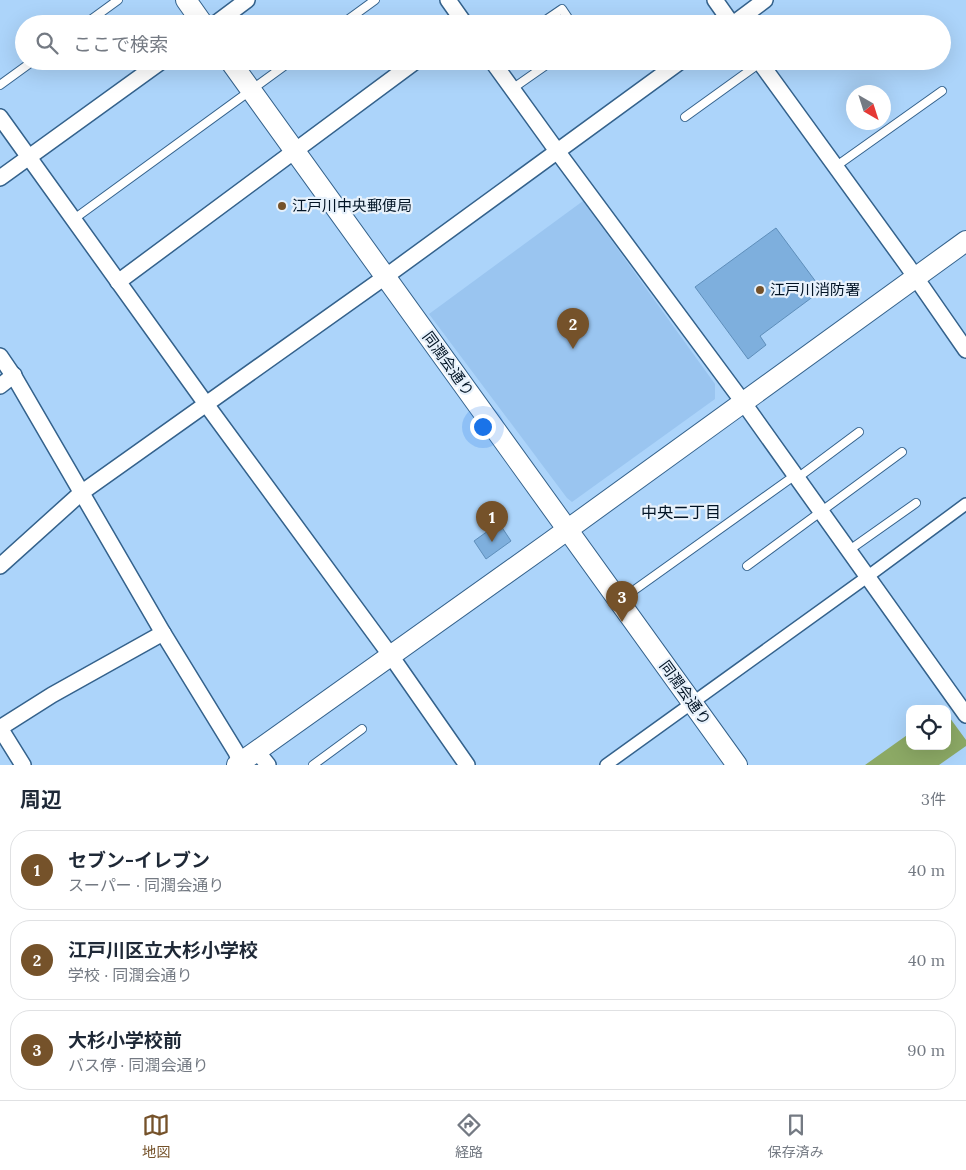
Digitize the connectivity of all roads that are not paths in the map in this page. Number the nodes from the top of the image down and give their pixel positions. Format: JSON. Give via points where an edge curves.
{"nodes":[{"id":1,"x":118,"y":0,"type":"edge"},
{"id":2,"x":186,"y":0,"type":"edge"},
{"id":3,"x":247,"y":0,"type":"edge"},
{"id":4,"x":375,"y":0,"type":"edge"},
{"id":5,"x":448,"y":0,"type":"edge"},
{"id":6,"x":715,"y":0,"type":"edge"},
{"id":7,"x":765,"y":0,"type":"edge"},
{"id":8,"x":97,"y":15,"type":"edge"},
{"id":9,"x":197,"y":15,"type":"edge"},
{"id":10,"x":226,"y":15,"type":"edge"},
{"id":11,"x":354,"y":15,"type":"edge"},
{"id":12,"x":459,"y":15,"type":"edge"},
{"id":13,"x":553,"y":15,"type":"edge"},
{"id":14,"x":566,"y":15,"type":"edge"},
{"id":15,"x":726,"y":15,"type":"edge"},
{"id":16,"x":744,"y":15,"type":"edge"},
{"id":17,"x":21,"y":70,"type":"edge"},
{"id":18,"x":150,"y":70,"type":"edge"},
{"id":19,"x":237,"y":70,"type":"edge"},
{"id":20,"x":278,"y":70,"type":"edge"},
{"id":21,"x":404,"y":70,"type":"edge"},
{"id":22,"x":498,"y":70,"type":"edge"},
{"id":23,"x":539,"y":70,"type":"edge"},
{"id":24,"x":669,"y":70,"type":"edge"},
{"id":25,"x":748,"y":70,"type":"edge"},
{"id":26,"x":765,"y":70,"type":"edge"},
{"id":27,"x":0,"y":85,"type":"edge"},
{"id":28,"x":512,"y":89,"type":"junction"},
{"id":29,"x":251,"y":90,"type":"junction"},
{"id":30,"x":942,"y":91,"type":"dead end"},
{"id":31,"x":0,"y":117,"type":"edge"},
{"id":32,"x":686,"y":117,"type":"dead end"},
{"id":33,"x":294,"y":151,"type":"junction"},
{"id":34,"x":557,"y":151,"type":"junction"},
{"id":35,"x":29,"y":157,"type":"junction"},
{"id":36,"x":835,"y":167,"type":"junction"},
{"id":37,"x":0,"y":178,"type":"edge"},
{"id":38,"x":74,"y":219,"type":"junction"},
{"id":39,"x":966,"y":241,"type":"edge"},
{"id":40,"x":385,"y":277,"type":"junction"},
{"id":41,"x":916,"y":278,"type":"junction"},
{"id":42,"x":118,"y":282,"type":"junction"},
{"id":43,"x":964,"y":344,"type":"edge"},
{"id":44,"x":0,"y":356,"type":"edge"},
{"id":45,"x":14,"y":375,"type":"junction"},
{"id":46,"x":0,"y":386,"type":"edge"},
{"id":47,"x":742,"y":402,"type":"junction"},
{"id":48,"x":206,"y":404,"type":"junction"},
{"id":49,"x":859,"y":432,"type":"dead end"},
{"id":50,"x":902,"y":452,"type":"dead end"},
{"id":51,"x":795,"y":477,"type":"junction"},
{"id":52,"x":81,"y":493,"type":"junction"},
{"id":53,"x":916,"y":503,"type":"dead end"},
{"id":54,"x":966,"y":504,"type":"edge"},
{"id":55,"x":820,"y":512,"type":"junction"},
{"id":56,"x":567,"y":529,"type":"junction"},
{"id":57,"x":848,"y":551,"type":"junction"},
{"id":58,"x":0,"y":566,"type":"edge"},
{"id":59,"x":747,"y":566,"type":"dead end"},
{"id":60,"x":867,"y":577,"type":"junction"},
{"id":61,"x":618,"y":601,"type":"junction"},
{"id":62,"x":163,"y":633,"type":"junction"},
{"id":63,"x":391,"y":656,"type":"junction"},
{"id":64,"x":692,"y":702,"type":"junction"},
{"id":65,"x":966,"y":715,"type":"edge"},
{"id":66,"x":0,"y":728,"type":"edge"},
{"id":67,"x":362,"y":729,"type":"dead end"},
{"id":68,"x":262,"y":758,"type":"edge"},
{"id":69,"x":239,"y":764,"type":"edge"},
{"id":70,"x":23,"y":765,"type":"edge"},
{"id":71,"x":313,"y":765,"type":"edge"},
{"id":72,"x":467,"y":765,"type":"edge"},
{"id":73,"x":606,"y":765,"type":"edge"},
{"id":74,"x":737,"y":765,"type":"edge"}],
"edges":[{"from":1,"to":8,"type":"lane"},
{"from":2,"to":9,"type":"street"},
{"from":3,"to":10,"type":"street"},
{"from":4,"to":11,"type":"lane"},
{"from":5,"to":12,"type":"street"},
{"from":6,"to":15,"type":"street"},
{"from":7,"to":16,"type":"street"},
{"from":13,"to":14,"type":"lane","via":[[562,9]]},
{"from":17,"to":27,"type":"lane"},
{"from":18,"to":35,"type":"street"},
{"from":19,"to":29,"type":"street","name":"同潤会通り"},
{"from":20,"to":29,"type":"lane"},
{"from":21,"to":33,"type":"street"},
{"from":22,"to":28,"type":"street"},
{"from":23,"to":28,"type":"lane"},
{"from":24,"to":34,"type":"street"},
{"from":25,"to":32,"type":"lane"},
{"from":26,"to":36,"type":"street"},
{"from":28,"to":34,"type":"street"},
{"from":29,"to":33,"type":"street","name":"同潤会通り"},
{"from":29,"to":38,"type":"lane"},
{"from":30,"to":36,"type":"lane"},
{"from":31,"to":35,"type":"street"},
{"from":33,"to":40,"type":"street","name":"同潤会通り"},
{"from":33,"to":42,"type":"street"},
{"from":34,"to":40,"type":"street"},
{"from":34,"to":47,"type":"street"},
{"from":35,"to":37,"type":"street"},
{"from":35,"to":38,"type":"street"},
{"from":36,"to":41,"type":"street"},
{"from":38,"to":42,"type":"street"},
{"from":39,"to":41,"type":"street"},
{"from":40,"to":48,"type":"street"},
{"from":40,"to":56,"type":"street","name":"同潤会通り"},
{"from":41,"to":43,"type":"street"},
{"from":41,"to":47,"type":"street"},
{"from":42,"to":48,"type":"street"},
{"from":44,"to":45,"type":"street"},
{"from":45,"to":46,"type":"street"},
{"from":45,"to":52,"type":"street"},
{"from":47,"to":51,"type":"street"},
{"from":47,"to":56,"type":"street"},
{"from":48,"to":52,"type":"street"},
{"from":48,"to":63,"type":"street"},
{"from":49,"to":51,"type":"lane"},
{"from":50,"to":55,"type":"lane"},
{"from":51,"to":55,"type":"street"},
{"from":51,"to":61,"type":"lane"},
{"from":52,"to":58,"type":"street"},
{"from":52,"to":62,"type":"street"},
{"from":53,"to":57,"type":"lane"},
{"from":54,"to":60,"type":"street"},
{"from":55,"to":57,"type":"street"},
{"from":55,"to":59,"type":"lane"},
{"from":56,"to":61,"type":"street","name":"同潤会通り"},
{"from":56,"to":63,"type":"street"},
{"from":57,"to":60,"type":"street"},
{"from":60,"to":64,"type":"street"},
{"from":60,"to":65,"type":"street"},
{"from":61,"to":64,"type":"street","name":"同潤会通り"},
{"from":62,"to":66,"type":"street"},
{"from":62,"to":69,"type":"street","via":[[236,752]]},
{"from":63,"to":68,"type":"street"},
{"from":63,"to":72,"type":"street"},
{"from":64,"to":73,"type":"street"},
{"from":64,"to":74,"type":"street","name":"同潤会通り"},
{"from":66,"to":70,"type":"street"},
{"from":67,"to":71,"type":"lane"},
{"from":68,"to":69,"type":"street"}]}
